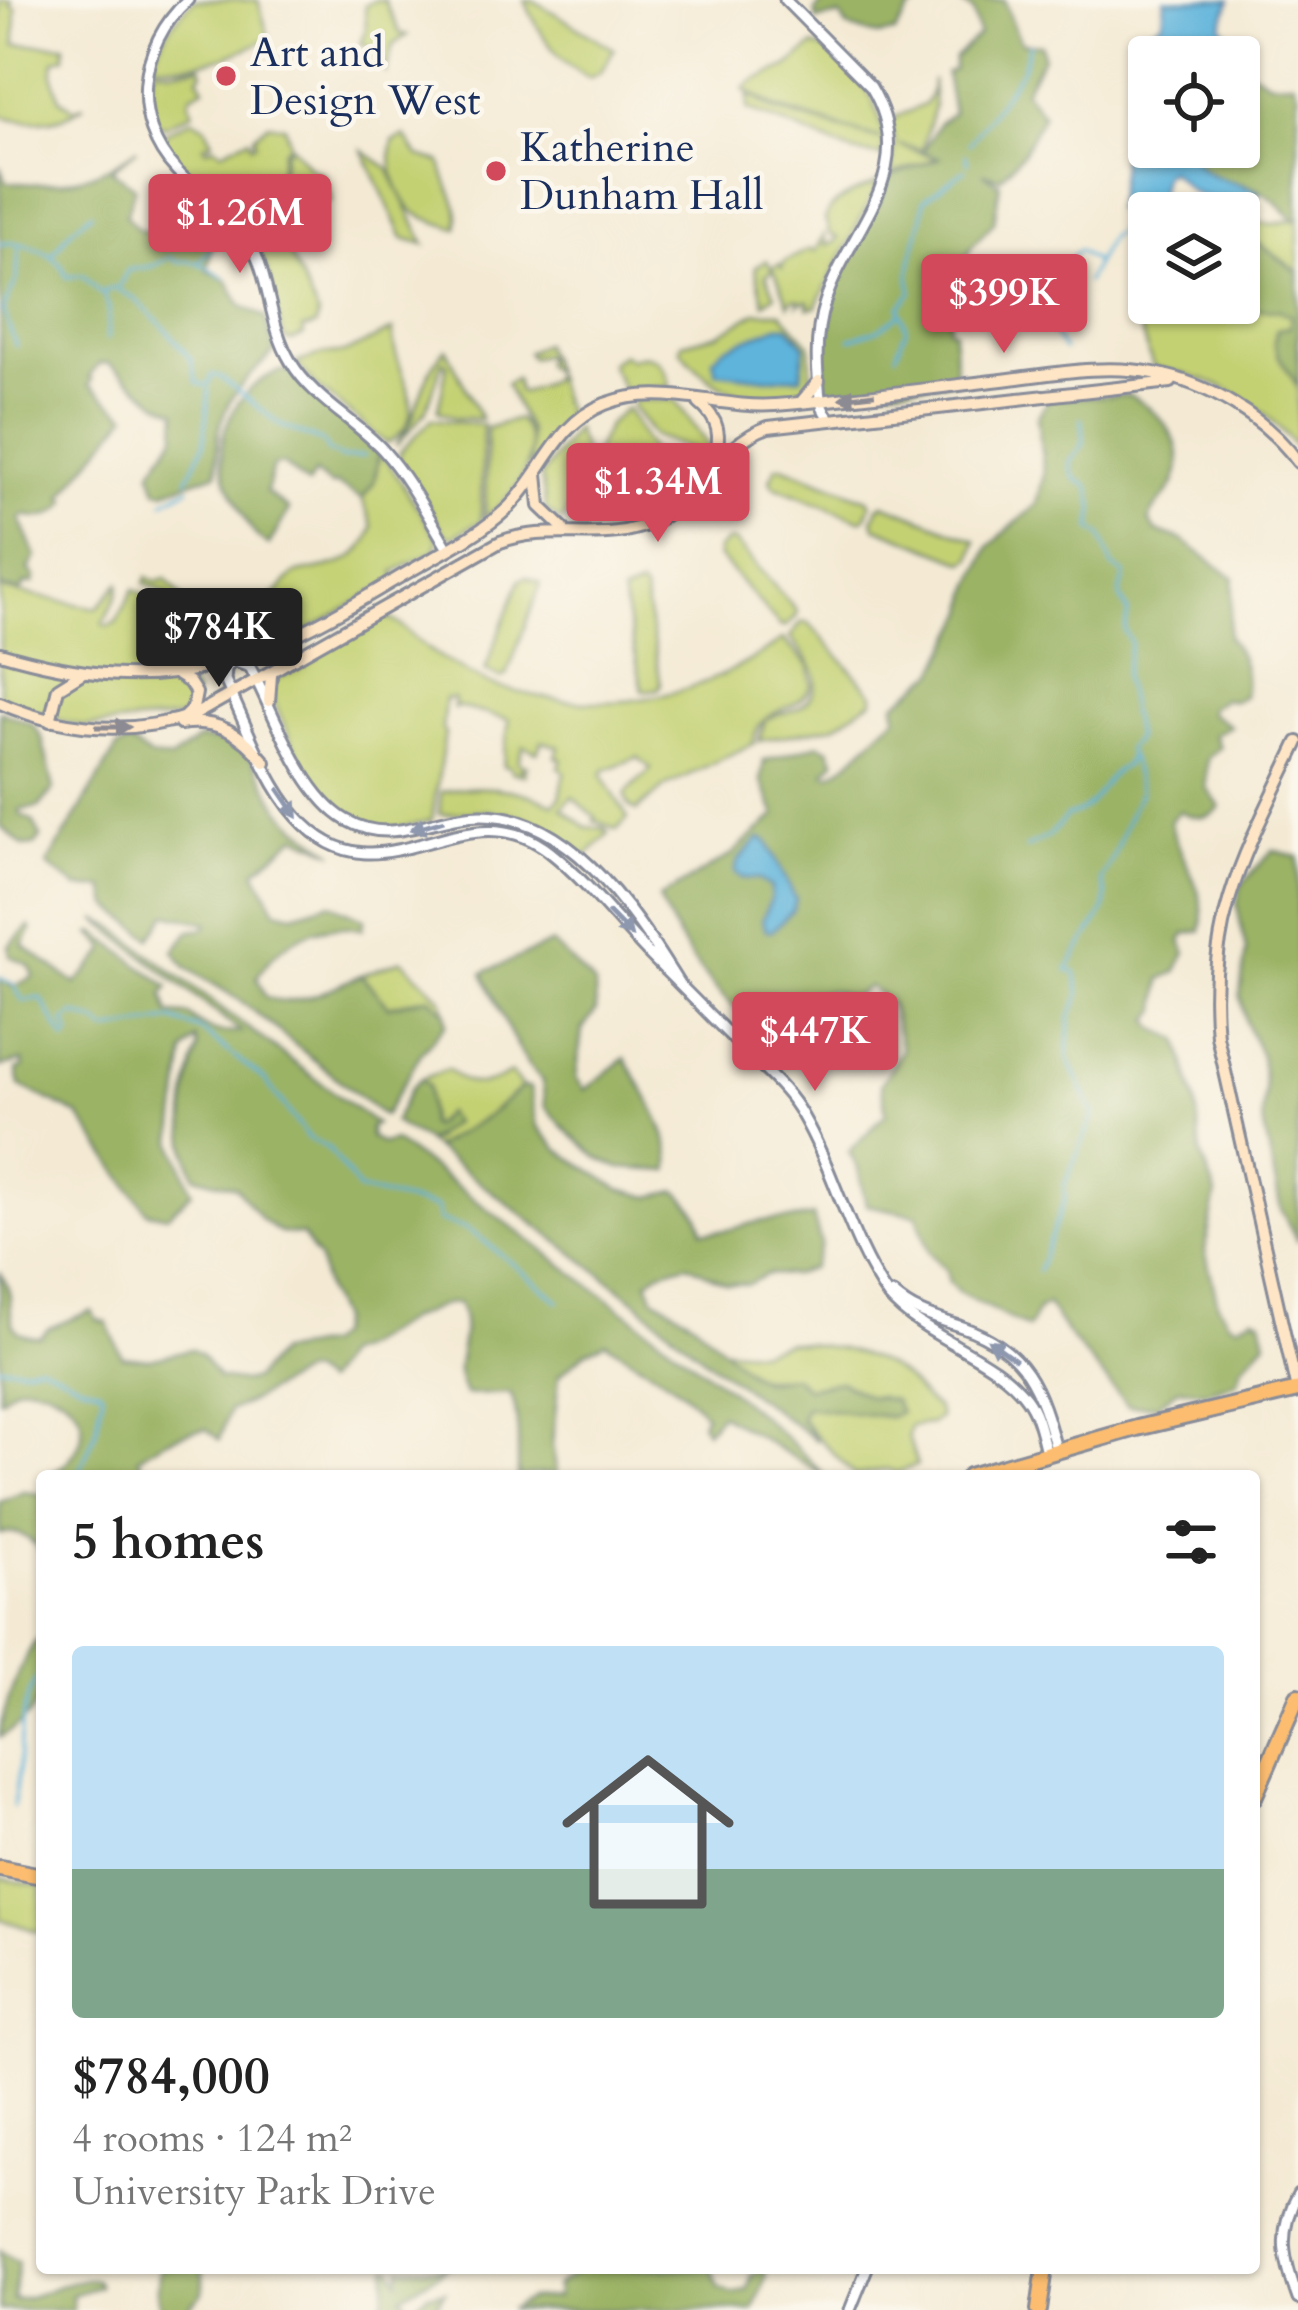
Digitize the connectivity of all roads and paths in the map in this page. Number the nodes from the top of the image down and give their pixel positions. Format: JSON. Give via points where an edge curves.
{"nodes":[{"id":1,"x":188,"y":0,"type":"edge"},
{"id":2,"x":785,"y":0,"type":"edge"},
{"id":3,"x":819,"y":381,"type":"junction"},
{"id":4,"x":1180,"y":382,"type":"junction"},
{"id":5,"x":695,"y":400,"type":"junction"},
{"id":6,"x":821,"y":401,"type":"junction"},
{"id":7,"x":800,"y":403,"type":"junction"},
{"id":8,"x":830,"y":418,"type":"junction"},
{"id":9,"x":1298,"y":461,"type":"edge"},
{"id":10,"x":711,"y":469,"type":"junction"},
{"id":11,"x":538,"y":471,"type":"junction"},
{"id":12,"x":566,"y":530,"type":"junction"},
{"id":13,"x":448,"y":549,"type":"junction"},
{"id":14,"x":0,"y":653,"type":"edge"},
{"id":15,"x":232,"y":661,"type":"junction"},
{"id":16,"x":85,"y":671,"type":"junction"},
{"id":17,"x":176,"y":674,"type":"junction"},
{"id":18,"x":271,"y":675,"type":"junction"},
{"id":19,"x":258,"y":682,"type":"junction"},
{"id":20,"x":233,"y":696,"type":"junction"},
{"id":21,"x":269,"y":701,"type":"junction"},
{"id":22,"x":0,"y":703,"type":"edge"},
{"id":23,"x":183,"y":718,"type":"junction"},
{"id":24,"x":50,"y":721,"type":"junction"},
{"id":25,"x":159,"y":725,"type":"junction"},
{"id":26,"x":1298,"y":742,"type":"edge"},
{"id":27,"x":1298,"y":753,"type":"edge"},
{"id":28,"x":265,"y":762,"type":"junction"},
{"id":29,"x":1283,"y":774,"type":"junction"},
{"id":30,"x":679,"y":984,"type":"junction"},
{"id":31,"x":869,"y":1261,"type":"junction"},
{"id":32,"x":1298,"y":1392,"type":"edge"},
{"id":33,"x":1051,"y":1451,"type":"junction"},
{"id":34,"x":989,"y":1470,"type":"edge"},
{"id":35,"x":1298,"y":1696,"type":"edge"},
{"id":36,"x":1260,"y":1783,"type":"edge"},
{"id":37,"x":0,"y":1868,"type":"edge"},
{"id":38,"x":36,"y":1875,"type":"edge"},
{"id":39,"x":1298,"y":2194,"type":"edge"},
{"id":40,"x":865,"y":2274,"type":"edge"},
{"id":41,"x":1044,"y":2274,"type":"edge"},
{"id":42,"x":1298,"y":2299,"type":"edge"},
{"id":43,"x":850,"y":2310,"type":"edge"},
{"id":44,"x":1039,"y":2310,"type":"edge"}],
"edges":[{"from":1,"to":13,"type":"street","via":[[147,64],[145,99],[158,144],[251,244],[297,371],[389,458]]},
{"from":2,"to":3,"type":"street","via":[[861,74],[879,100],[888,138],[880,194],[821,315]]},
{"from":3,"to":6,"type":"street"},
{"from":3,"to":7,"type":"main road"},
{"from":4,"to":6,"type":"main road","one_way":true,"via":[[1094,369]]},
{"from":4,"to":8,"type":"main road"},
{"from":4,"to":9,"type":"main road","via":[[1239,409]]},
{"from":5,"to":7,"type":"main road"},
{"from":5,"to":10,"type":"main road","via":[[718,430]]},
{"from":5,"to":11,"type":"main road","via":[[641,395],[590,411],[554,442]]},
{"from":6,"to":7,"type":"main road"},
{"from":6,"to":8,"type":"street"},
{"from":8,"to":10,"type":"main road","via":[[757,431]]},
{"from":10,"to":12,"type":"main road","via":[[686,501],[646,525],[608,534]]},
{"from":11,"to":12,"type":"main road","via":[[540,506]]},
{"from":11,"to":13,"type":"main road","via":[[507,509]]},
{"from":12,"to":18,"type":"main road","via":[[488,548]]},
{"from":13,"to":15,"type":"main road","via":[[308,632]]},
{"from":14,"to":16,"type":"main road"},
{"from":15,"to":17,"type":"main road"},
{"from":15,"to":19,"type":"street","via":[[250,667]]},
{"from":15,"to":20,"type":"street","via":[[225,680]]},
{"from":16,"to":17,"type":"main road"},
{"from":16,"to":24,"type":"main road","via":[[58,688]]},
{"from":17,"to":23,"type":"main road","via":[[196,692]]},
{"from":18,"to":19,"type":"main road"},
{"from":18,"to":21,"type":"main road"},
{"from":19,"to":20,"type":"main road"},
{"from":19,"to":21,"type":"street"},
{"from":20,"to":23,"type":"main road"},
{"from":20,"to":28,"type":"street"},
{"from":30,"to":21,"type":"street","one_way":true,"via":[[619,898],[544,831],[492,815],[400,832],[346,820],[312,788]]},
{"from":22,"to":24,"type":"main road"},
{"from":23,"to":25,"type":"main road"},
{"from":24,"to":25,"type":"main road","one_way":true},
{"from":25,"to":28,"type":"main road","via":[[222,727]]},
{"from":26,"to":29,"type":"main road"},
{"from":27,"to":29,"type":"main road"},
{"from":28,"to":30,"type":"street","one_way":true,"via":[[294,814],[346,849],[393,853],[473,830],[529,839]]},
{"from":29,"to":32,"type":"main road","via":[[1228,891],[1214,988],[1217,1036]]},
{"from":30,"to":31,"type":"street","via":[[796,1105]]},
{"from":31,"to":33,"type":"street","via":[[903,1312],[1018,1389]]},
{"from":33,"to":31,"type":"street","one_way":true,"via":[[1043,1400],[1017,1360],[971,1331],[913,1310]]},
{"from":32,"to":33,"type":"main road"},
{"from":33,"to":34,"type":"main road"},
{"from":35,"to":36,"type":"main road"},
{"from":37,"to":38,"type":"main road"},
{"from":39,"to":42,"type":"street","via":[[1282,2241]]},
{"from":40,"to":43,"type":"street"},
{"from":41,"to":44,"type":"main road"}]}
